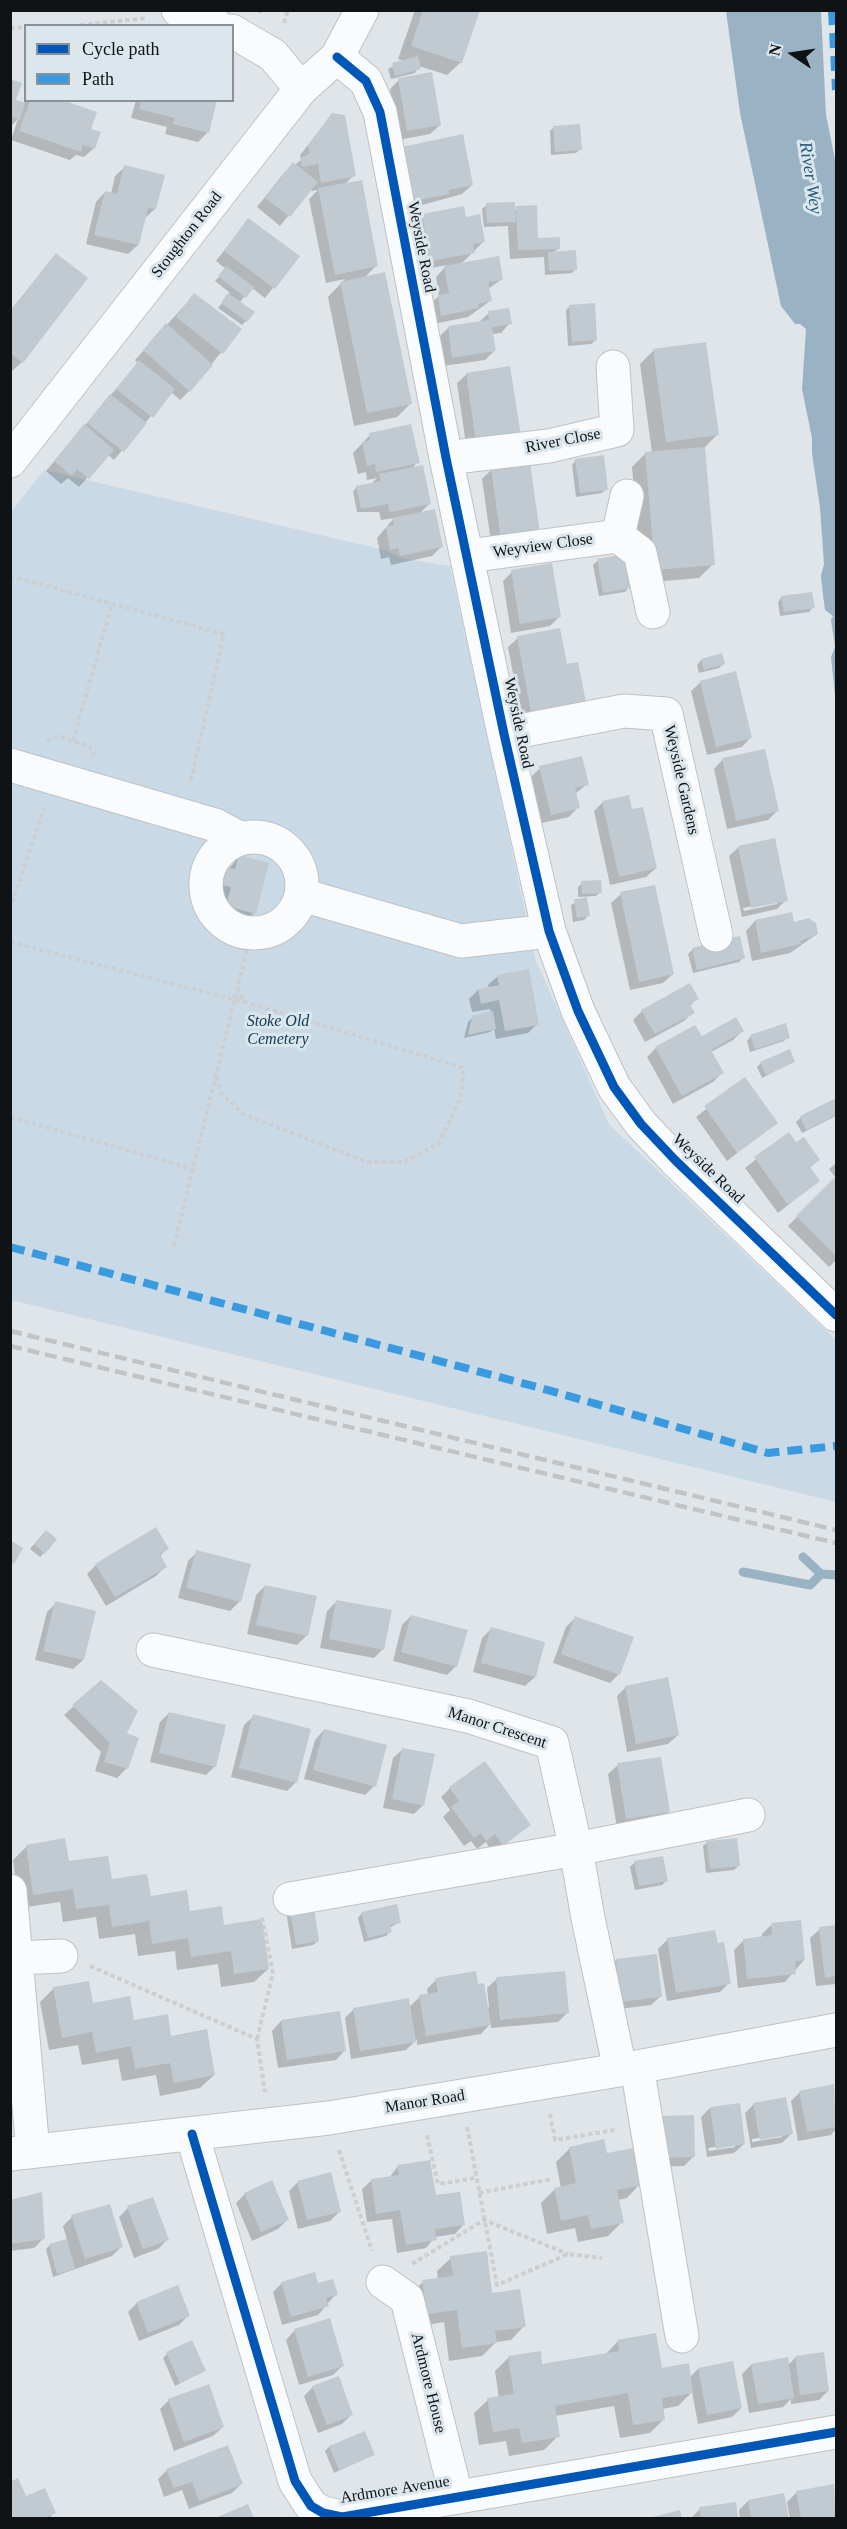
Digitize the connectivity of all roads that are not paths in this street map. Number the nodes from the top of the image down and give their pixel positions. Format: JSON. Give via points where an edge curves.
{"nodes":[{"id":1,"x":362,"y":10,"type":"edge"},
{"id":2,"x":182,"y":12,"type":"edge"},
{"id":3,"x":213,"y":24,"type":"edge"},
{"id":4,"x":234,"y":33,"type":"edge"},
{"id":5,"x":337,"y":57,"type":"junction"},
{"id":6,"x":301,"y":89,"type":"junction"},
{"id":7,"x":613,"y":367,"type":"dead end"},
{"id":8,"x":446,"y":458,"type":"junction"},
{"id":9,"x":10,"y":461,"type":"edge"},
{"id":10,"x":627,"y":495,"type":"dead end"},
{"id":11,"x":618,"y":536,"type":"junction"},
{"id":12,"x":468,"y":556,"type":"junction"},
{"id":13,"x":653,"y":612,"type":"dead end"},
{"id":14,"x":504,"y":734,"type":"junction"},
{"id":15,"x":10,"y":765,"type":"edge"},
{"id":16,"x":239,"y":838,"type":"junction"},
{"id":17,"x":302,"y":895,"type":"junction"},
{"id":18,"x":549,"y":932,"type":"junction"},
{"id":19,"x":716,"y":935,"type":"dead end"},
{"id":20,"x":837,"y":1315,"type":"edge"},
{"id":21,"x":153,"y":1650,"type":"dead end"},
{"id":22,"x":748,"y":1815,"type":"dead end"},
{"id":23,"x":576,"y":1849,"type":"junction"},
{"id":24,"x":10,"y":1891,"type":"edge"},
{"id":25,"x":276,"y":1906,"type":"road end"},
{"id":26,"x":61,"y":1956,"type":"road end"},
{"id":27,"x":18,"y":1958,"type":"junction"},
{"id":28,"x":837,"y":2030,"type":"edge"},
{"id":29,"x":629,"y":2068,"type":"junction"},
{"id":30,"x":192,"y":2134,"type":"junction"},
{"id":31,"x":22,"y":2152,"type":"edge"},
{"id":32,"x":383,"y":2282,"type":"road end"},
{"id":33,"x":682,"y":2336,"type":"dead end"},
{"id":34,"x":837,"y":2432,"type":"edge"},
{"id":35,"x":456,"y":2495,"type":"junction"}],
"edges":[{"from":1,"to":5,"type":"street","name":"Stoughton Road"},
{"from":2,"to":3,"type":"street"},
{"from":4,"to":6,"type":"street","via":[[273,55]]},
{"from":5,"to":6,"type":"street","name":"Stoughton Road"},
{"from":5,"to":8,"type":"street","name":"Weyside Road","via":[[366,81],[380,112]]},
{"from":6,"to":9,"type":"street","name":"Stoughton Road"},
{"from":7,"to":8,"type":"street","name":"River Close","via":[[616,430],[549,446]]},
{"from":8,"to":12,"type":"street","name":"Weyside Road"},
{"from":10,"to":11,"type":"street"},
{"from":11,"to":12,"type":"street","name":"Weyview Close"},
{"from":11,"to":13,"type":"street","via":[[640,553]]},
{"from":12,"to":14,"type":"street","name":"Weyside Road"},
{"from":14,"to":18,"type":"street","name":"Weyside Road"},
{"from":14,"to":19,"type":"street","name":"Weyside Gardens","via":[[624,711],[666,714]]},
{"from":15,"to":16,"type":"street","via":[[215,825]]},
{"from":16,"to":17,"type":"street","via":[[272,839],[287,848],[297,861]]},
{"from":16,"to":17,"type":"street","via":[[225,845],[207,870],[208,902],[228,926],[251,933],[273,930],[296,909]]},
{"from":17,"to":18,"type":"street","via":[[461,941]]},
{"from":18,"to":20,"type":"street","name":"Weyside Road","via":[[583,1022],[614,1087],[641,1124]]},
{"from":21,"to":23,"type":"street","name":"Manor Crescent","via":[[468,1716],[552,1743]]},
{"from":22,"to":23,"type":"street"},
{"from":23,"to":25,"type":"street"},
{"from":23,"to":29,"type":"street","name":"Manor Crescent","via":[[588,1918]]},
{"from":24,"to":27,"type":"street"},
{"from":26,"to":27,"type":"street"},
{"from":27,"to":31,"type":"street"},
{"from":28,"to":29,"type":"street","name":"Manor Road"},
{"from":29,"to":30,"type":"street","name":"Manor Road","via":[[329,2118]]},
{"from":29,"to":33,"type":"street","name":"Manor Crescent","via":[[649,2124]]},
{"from":30,"to":31,"type":"street","name":"Manor Road"},
{"from":30,"to":35,"type":"street","name":"Ardmore Avenue","via":[[302,2495],[323,2513],[342,2517]]},
{"from":32,"to":35,"type":"street","name":"Ardmore House","via":[[407,2299]]},
{"from":34,"to":35,"type":"street","name":"Ardmore Avenue"}]}
